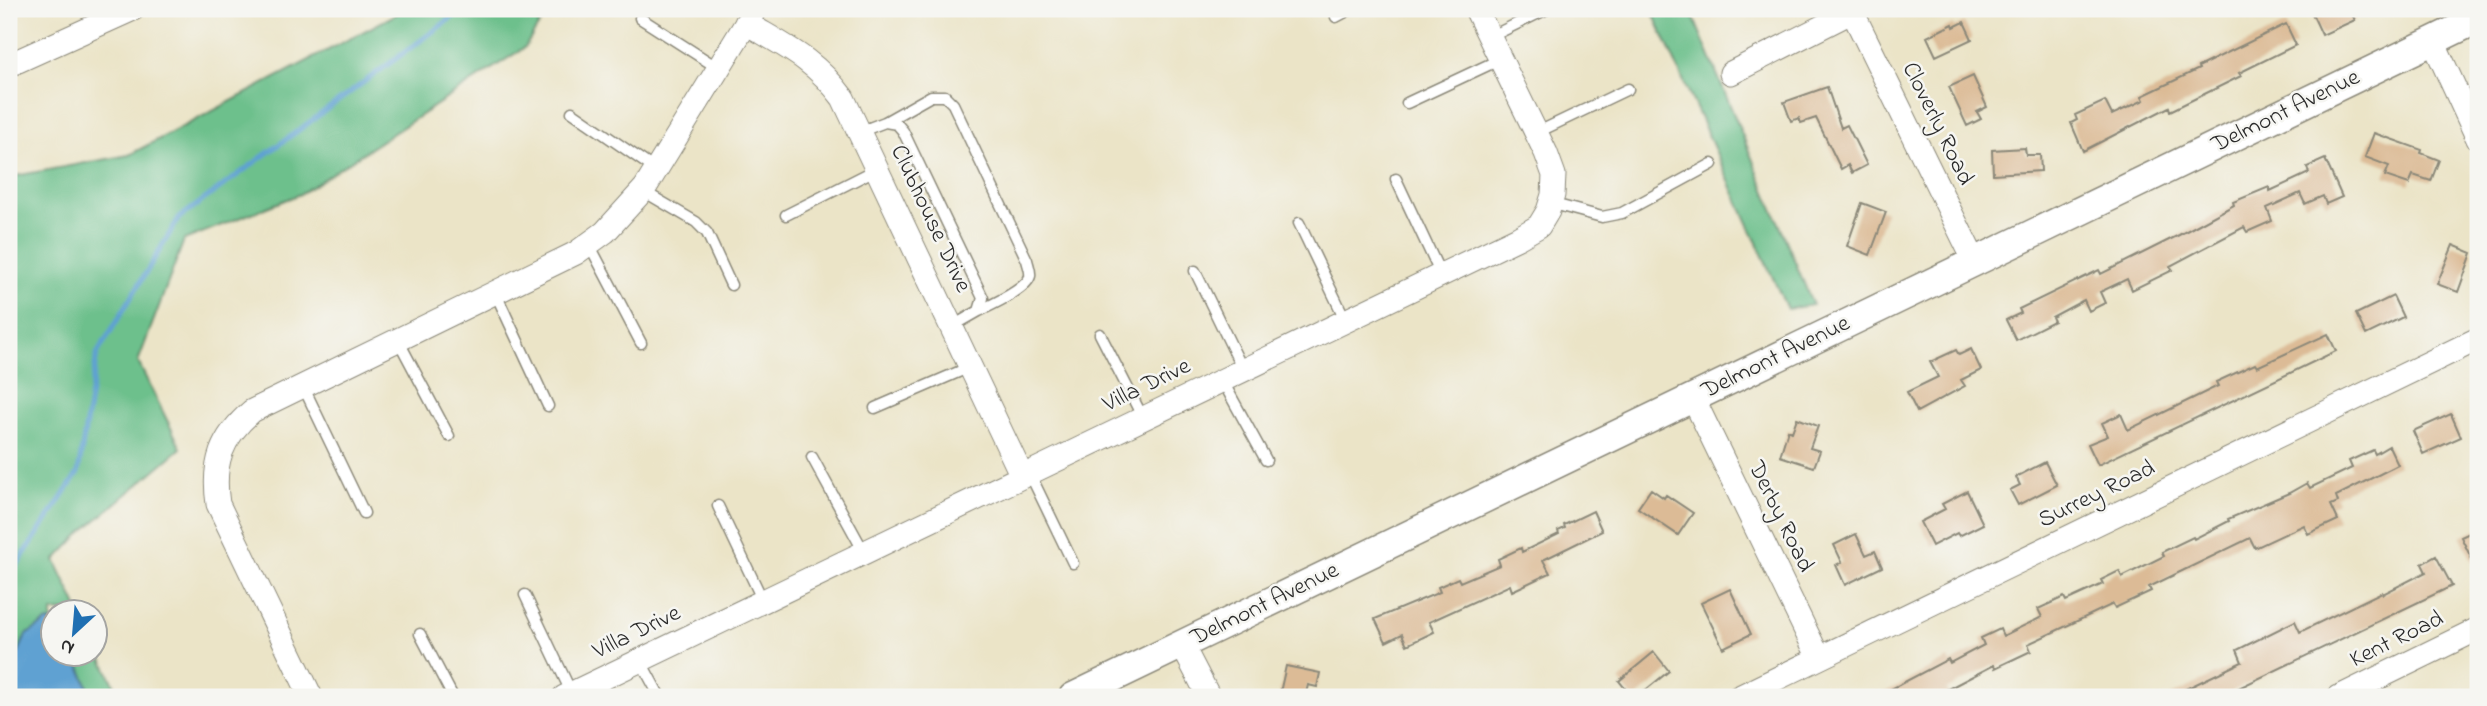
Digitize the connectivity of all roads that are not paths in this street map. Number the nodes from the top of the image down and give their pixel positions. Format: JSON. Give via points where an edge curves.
{"nodes":[{"id":1,"x":133,"y":9,"type":"edge"},
{"id":2,"x":1351,"y":9,"type":"edge"},
{"id":3,"x":1476,"y":9,"type":"edge"},
{"id":4,"x":1547,"y":9,"type":"edge"},
{"id":5,"x":1854,"y":9,"type":"edge"},
{"id":6,"x":750,"y":16,"type":"edge"},
{"id":7,"x":1336,"y":17,"type":"dead end"},
{"id":8,"x":640,"y":18,"type":"dead end"},
{"id":9,"x":2478,"y":19,"type":"edge"},
{"id":10,"x":1490,"y":37,"type":"junction"},
{"id":11,"x":2433,"y":41,"type":"junction"},
{"id":12,"x":1501,"y":60,"type":"junction"},
{"id":13,"x":9,"y":65,"type":"edge"},
{"id":14,"x":718,"y":68,"type":"junction"},
{"id":15,"x":1731,"y":73,"type":"dead end"},
{"id":16,"x":1628,"y":89,"type":"dead end"},
{"id":17,"x":1407,"y":103,"type":"dead end"},
{"id":18,"x":572,"y":112,"type":"dead end"},
{"id":19,"x":885,"y":122,"type":"junction"},
{"id":20,"x":859,"y":132,"type":"junction"},
{"id":21,"x":1536,"y":133,"type":"junction"},
{"id":22,"x":2478,"y":139,"type":"edge"},
{"id":23,"x":1712,"y":164,"type":"dead end"},
{"id":24,"x":877,"y":169,"type":"junction"},
{"id":25,"x":656,"y":170,"type":"junction"},
{"id":26,"x":1396,"y":179,"type":"dead end"},
{"id":27,"x":643,"y":191,"type":"junction"},
{"id":28,"x":1550,"y":203,"type":"junction"},
{"id":29,"x":786,"y":215,"type":"dead end"},
{"id":30,"x":1299,"y":223,"type":"dead end"},
{"id":31,"x":589,"y":244,"type":"junction"},
{"id":32,"x":1975,"y":262,"type":"junction"},
{"id":33,"x":1195,"y":271,"type":"dead end"},
{"id":34,"x":1441,"y":275,"type":"junction"},
{"id":35,"x":731,"y":285,"type":"dead end"},
{"id":36,"x":495,"y":292,"type":"junction"},
{"id":37,"x":979,"y":311,"type":"junction"},
{"id":38,"x":1346,"y":321,"type":"junction"},
{"id":39,"x":951,"y":327,"type":"junction"},
{"id":40,"x":1100,"y":334,"type":"dead end"},
{"id":41,"x":2478,"y":339,"type":"edge"},
{"id":42,"x":398,"y":340,"type":"junction"},
{"id":43,"x":641,"y":343,"type":"dead end"},
{"id":44,"x":970,"y":368,"type":"junction"},
{"id":45,"x":1233,"y":375,"type":"junction"},
{"id":46,"x":303,"y":386,"type":"junction"},
{"id":47,"x":1693,"y":398,"type":"junction"},
{"id":48,"x":548,"y":406,"type":"dead end"},
{"id":49,"x":875,"y":408,"type":"dead end"},
{"id":50,"x":1143,"y":418,"type":"junction"},
{"id":51,"x":449,"y":436,"type":"dead end"},
{"id":52,"x":811,"y":457,"type":"dead end"},
{"id":53,"x":1266,"y":460,"type":"dead end"},
{"id":54,"x":1025,"y":474,"type":"junction"},
{"id":55,"x":718,"y":506,"type":"dead end"},
{"id":56,"x":364,"y":513,"type":"dead end"},
{"id":57,"x":863,"y":552,"type":"junction"},
{"id":58,"x":1073,"y":563,"type":"dead end"},
{"id":59,"x":525,"y":595,"type":"dead end"},
{"id":60,"x":762,"y":601,"type":"junction"},
{"id":61,"x":2478,"y":629,"type":"edge"},
{"id":62,"x":420,"y":634,"type":"dead end"},
{"id":63,"x":1182,"y":645,"type":"junction"},
{"id":64,"x":1819,"y":658,"type":"junction"},
{"id":65,"x":640,"y":660,"type":"junction"},
{"id":66,"x":601,"y":689,"type":"edge"},
{"id":67,"x":568,"y":696,"type":"edge"},
{"id":68,"x":311,"y":697,"type":"edge"},
{"id":69,"x":453,"y":697,"type":"edge"},
{"id":70,"x":660,"y":697,"type":"edge"},
{"id":71,"x":1073,"y":697,"type":"edge"},
{"id":72,"x":1209,"y":697,"type":"edge"},
{"id":73,"x":1739,"y":697,"type":"edge"},
{"id":74,"x":2339,"y":697,"type":"edge"}],
"edges":[{"from":1,"to":13,"type":"street"},
{"from":2,"to":7,"type":"lane"},
{"from":3,"to":10,"type":"street"},
{"from":4,"to":10,"type":"lane"},
{"from":5,"to":15,"type":"street"},
{"from":5,"to":32,"type":"street","name":"Cloverly Road"},
{"from":6,"to":14,"type":"street"},
{"from":6,"to":20,"type":"street","name":"Clubhouse Drive","via":[[821,71],[843,98]]},
{"from":8,"to":14,"type":"lane"},
{"from":9,"to":11,"type":"street","name":"Delmont Avenue"},
{"from":10,"to":12,"type":"street"},
{"from":11,"to":22,"type":"street"},
{"from":11,"to":32,"type":"street","name":"Delmont Avenue"},
{"from":12,"to":17,"type":"lane"},
{"from":12,"to":21,"type":"street"},
{"from":14,"to":25,"type":"street"},
{"from":16,"to":21,"type":"lane"},
{"from":18,"to":25,"type":"lane"},
{"from":19,"to":20,"type":"lane"},
{"from":19,"to":37,"type":"lane","via":[[897,124],[903,131],[983,298]]},
{"from":19,"to":37,"type":"lane","via":[[931,96],[945,96],[953,104],[1031,273],[1020,288]]},
{"from":20,"to":24,"type":"street","name":"Clubhouse Drive"},
{"from":21,"to":28,"type":"street","via":[[1554,175]]},
{"from":23,"to":28,"type":"lane","via":[[1622,213],[1602,217]]},
{"from":24,"to":29,"type":"lane"},
{"from":24,"to":39,"type":"street","name":"Clubhouse Drive"},
{"from":25,"to":27,"type":"street"},
{"from":26,"to":34,"type":"lane"},
{"from":27,"to":31,"type":"street"},
{"from":27,"to":35,"type":"lane","via":[[707,233]]},
{"from":28,"to":34,"type":"street","name":"Villa Drive","via":[[1539,226]]},
{"from":30,"to":38,"type":"lane"},
{"from":31,"to":36,"type":"street"},
{"from":31,"to":43,"type":"lane"},
{"from":32,"to":47,"type":"street","name":"Delmont Avenue"},
{"from":33,"to":45,"type":"lane"},
{"from":34,"to":38,"type":"street","name":"Villa Drive"},
{"from":36,"to":42,"type":"street"},
{"from":36,"to":48,"type":"lane"},
{"from":37,"to":39,"type":"lane"},
{"from":38,"to":45,"type":"street","name":"Villa Drive"},
{"from":39,"to":44,"type":"street","name":"Clubhouse Drive"},
{"from":40,"to":50,"type":"lane"},
{"from":41,"to":64,"type":"street","name":"Surrey Road"},
{"from":42,"to":46,"type":"street"},
{"from":42,"to":51,"type":"lane"},
{"from":44,"to":49,"type":"lane"},
{"from":44,"to":54,"type":"street","name":"Clubhouse Drive"},
{"from":45,"to":50,"type":"street","name":"Villa Drive"},
{"from":45,"to":53,"type":"lane"},
{"from":46,"to":56,"type":"lane"},
{"from":46,"to":68,"type":"street","via":[[239,422],[222,449],[215,477],[218,503]]},
{"from":47,"to":63,"type":"street","name":"Delmont Avenue"},
{"from":47,"to":64,"type":"street","name":"Derby Road"},
{"from":50,"to":54,"type":"street","name":"Villa Drive"},
{"from":52,"to":57,"type":"lane"},
{"from":54,"to":57,"type":"street","name":"Villa Drive"},
{"from":54,"to":58,"type":"lane"},
{"from":55,"to":60,"type":"lane"},
{"from":57,"to":60,"type":"street","name":"Villa Drive"},
{"from":59,"to":67,"type":"lane"},
{"from":60,"to":65,"type":"street","name":"Villa Drive"},
{"from":61,"to":74,"type":"street","name":"Kent Road"},
{"from":62,"to":69,"type":"lane"},
{"from":63,"to":71,"type":"street","name":"Delmont Avenue"},
{"from":63,"to":72,"type":"street"},
{"from":64,"to":73,"type":"street","name":"Surrey Road"},
{"from":65,"to":66,"type":"street","name":"Villa Drive"},
{"from":65,"to":70,"type":"lane"},
{"from":66,"to":67,"type":"street","name":"Villa Drive"}]}
